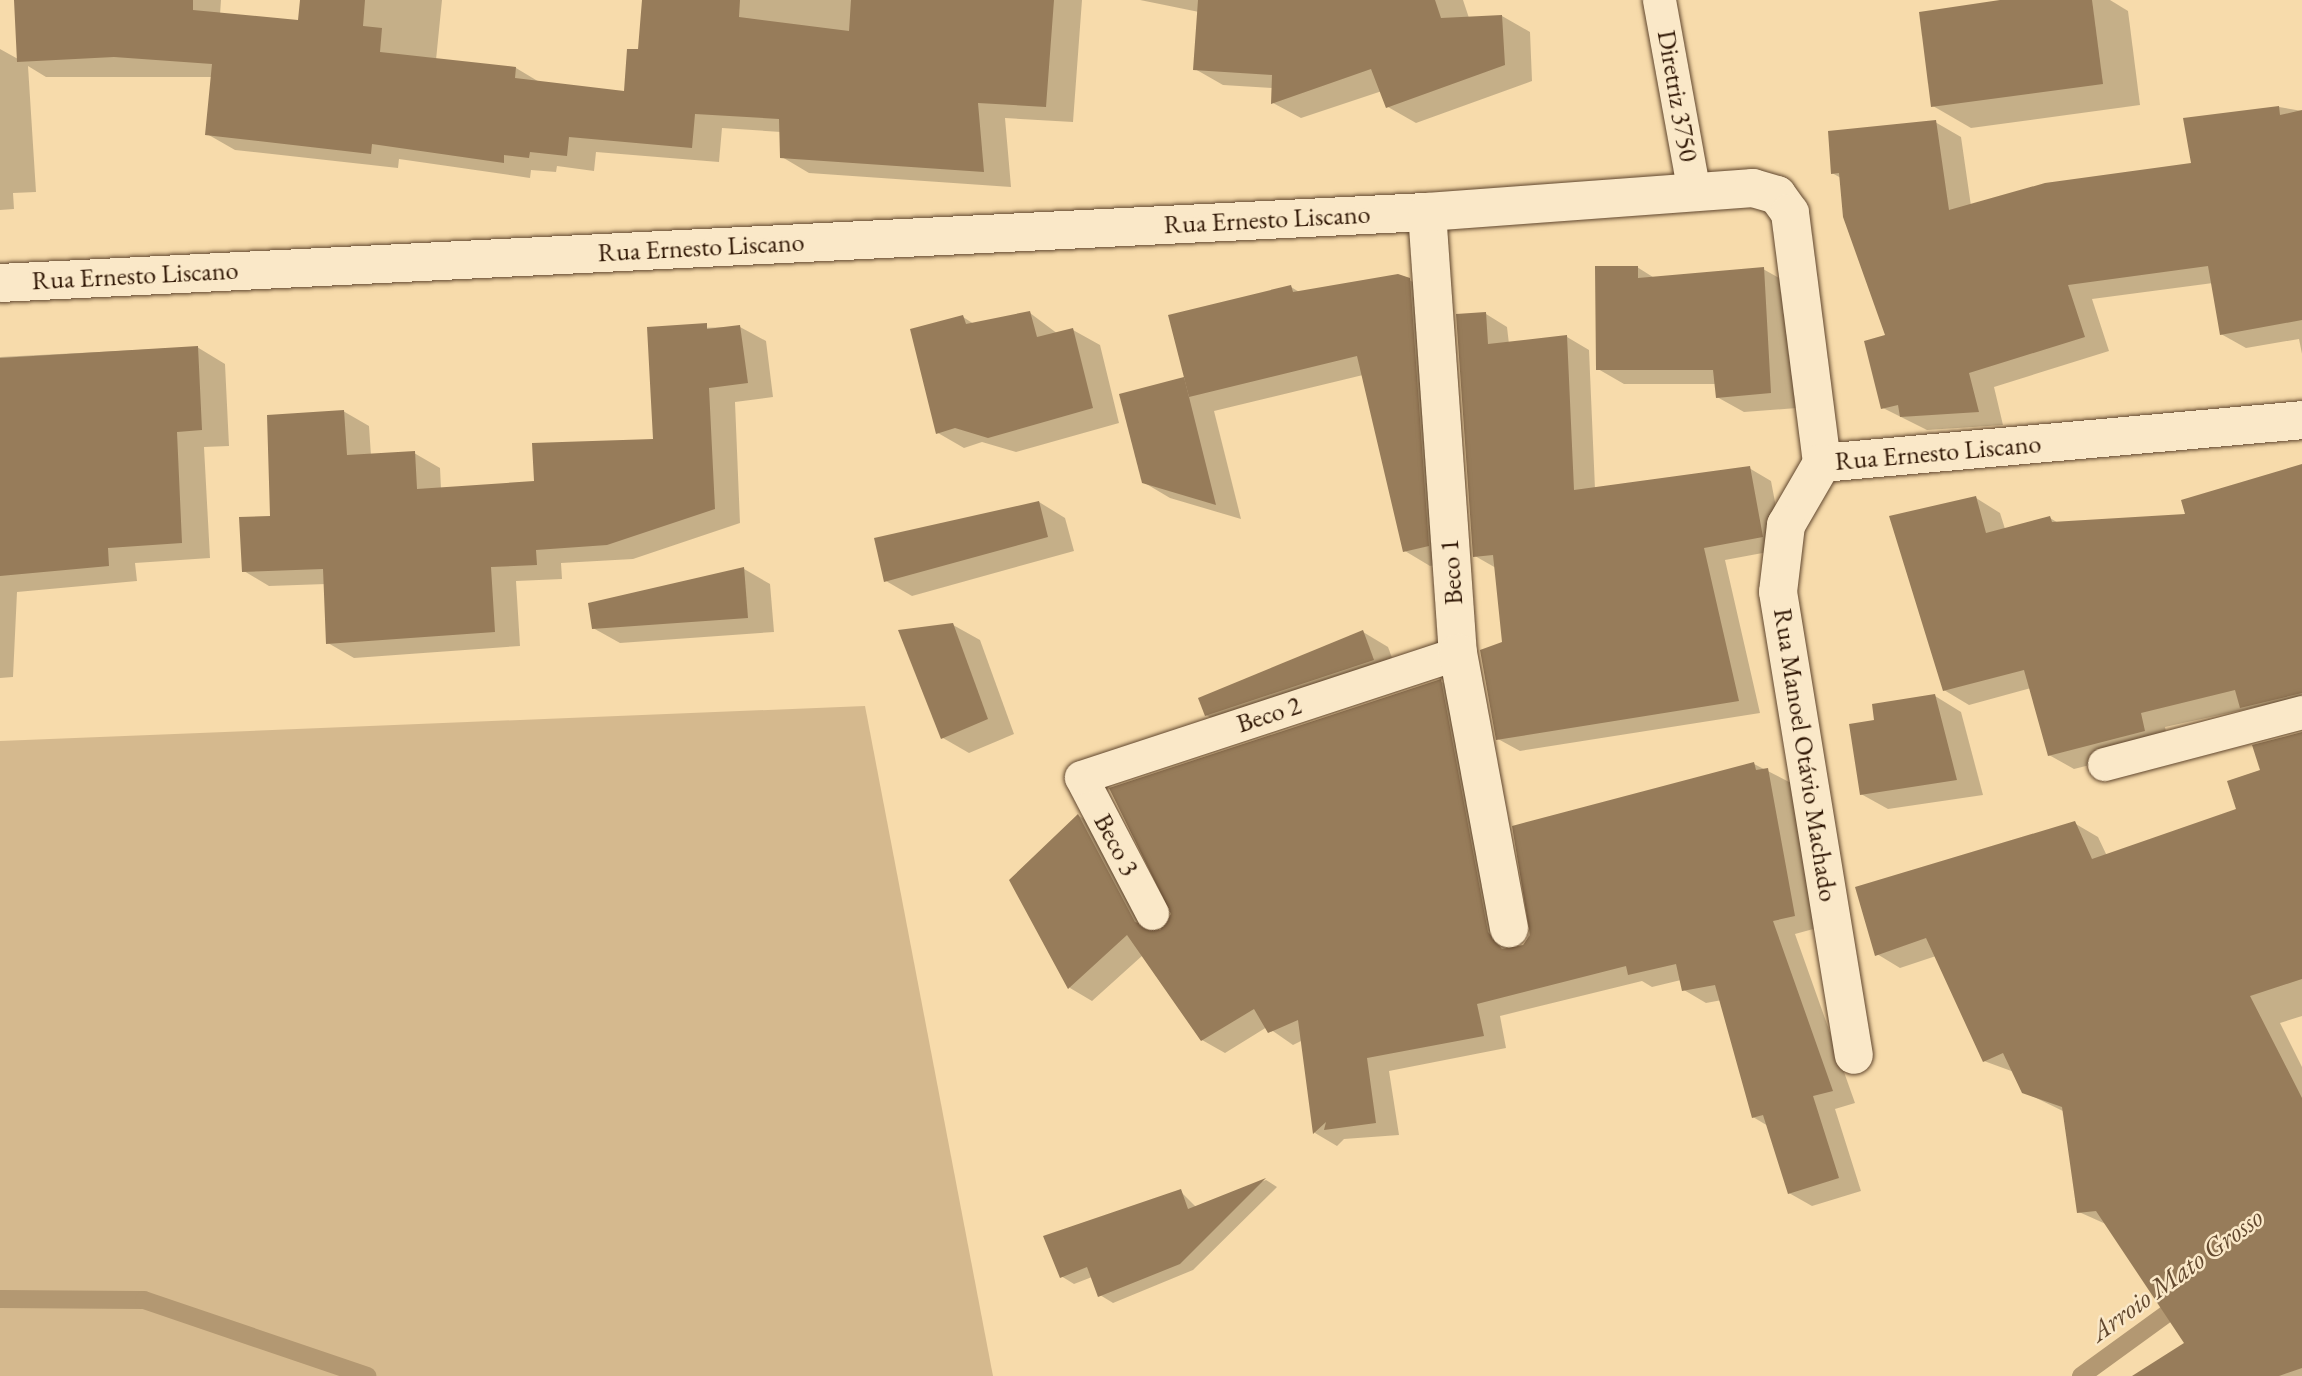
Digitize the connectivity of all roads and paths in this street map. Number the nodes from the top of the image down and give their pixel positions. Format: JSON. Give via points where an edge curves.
{"nodes":[{"id":1,"x":1659,"y":0,"type":"edge"},
{"id":2,"x":1694,"y":192,"type":"junction"},
{"id":3,"x":1427,"y":212,"type":"junction"},
{"id":4,"x":0,"y":283,"type":"edge"},
{"id":5,"x":2302,"y":420,"type":"edge"},
{"id":6,"x":1822,"y":463,"type":"junction"},
{"id":7,"x":1458,"y":653,"type":"junction"},
{"id":8,"x":2302,"y":712,"type":"edge"},
{"id":9,"x":2104,"y":764,"type":"dead end"},
{"id":10,"x":1081,"y":777,"type":"joint"},
{"id":11,"x":1152,"y":913,"type":"dead end"},
{"id":12,"x":1509,"y":928,"type":"dead end"},
{"id":13,"x":1854,"y":1055,"type":"dead end"}],
"edges":[{"from":1,"to":2,"type":"lane","name":"Diretriz 3750"},
{"from":2,"to":3,"type":"street","name":"Rua Ernesto Liscano"},
{"from":2,"to":6,"type":"street","name":"Rua Ernesto Liscano","via":[[1753,188],[1777,195],[1790,213]]},
{"from":3,"to":4,"type":"street","name":"Rua Ernesto Liscano"},
{"from":3,"to":7,"type":"street","name":"Beco 1"},
{"from":5,"to":6,"type":"street","name":"Rua Ernesto Liscano"},
{"from":6,"to":13,"type":"street","name":"Rua Manoel Otávio Machado","via":[[1786,525],[1778,592]]},
{"from":7,"to":10,"type":"lane","name":"Beco 2"},
{"from":7,"to":12,"type":"street","name":"Beco 1"},
{"from":8,"to":9,"type":"lane"},
{"from":10,"to":11,"type":"lane","name":"Beco 3"}]}
